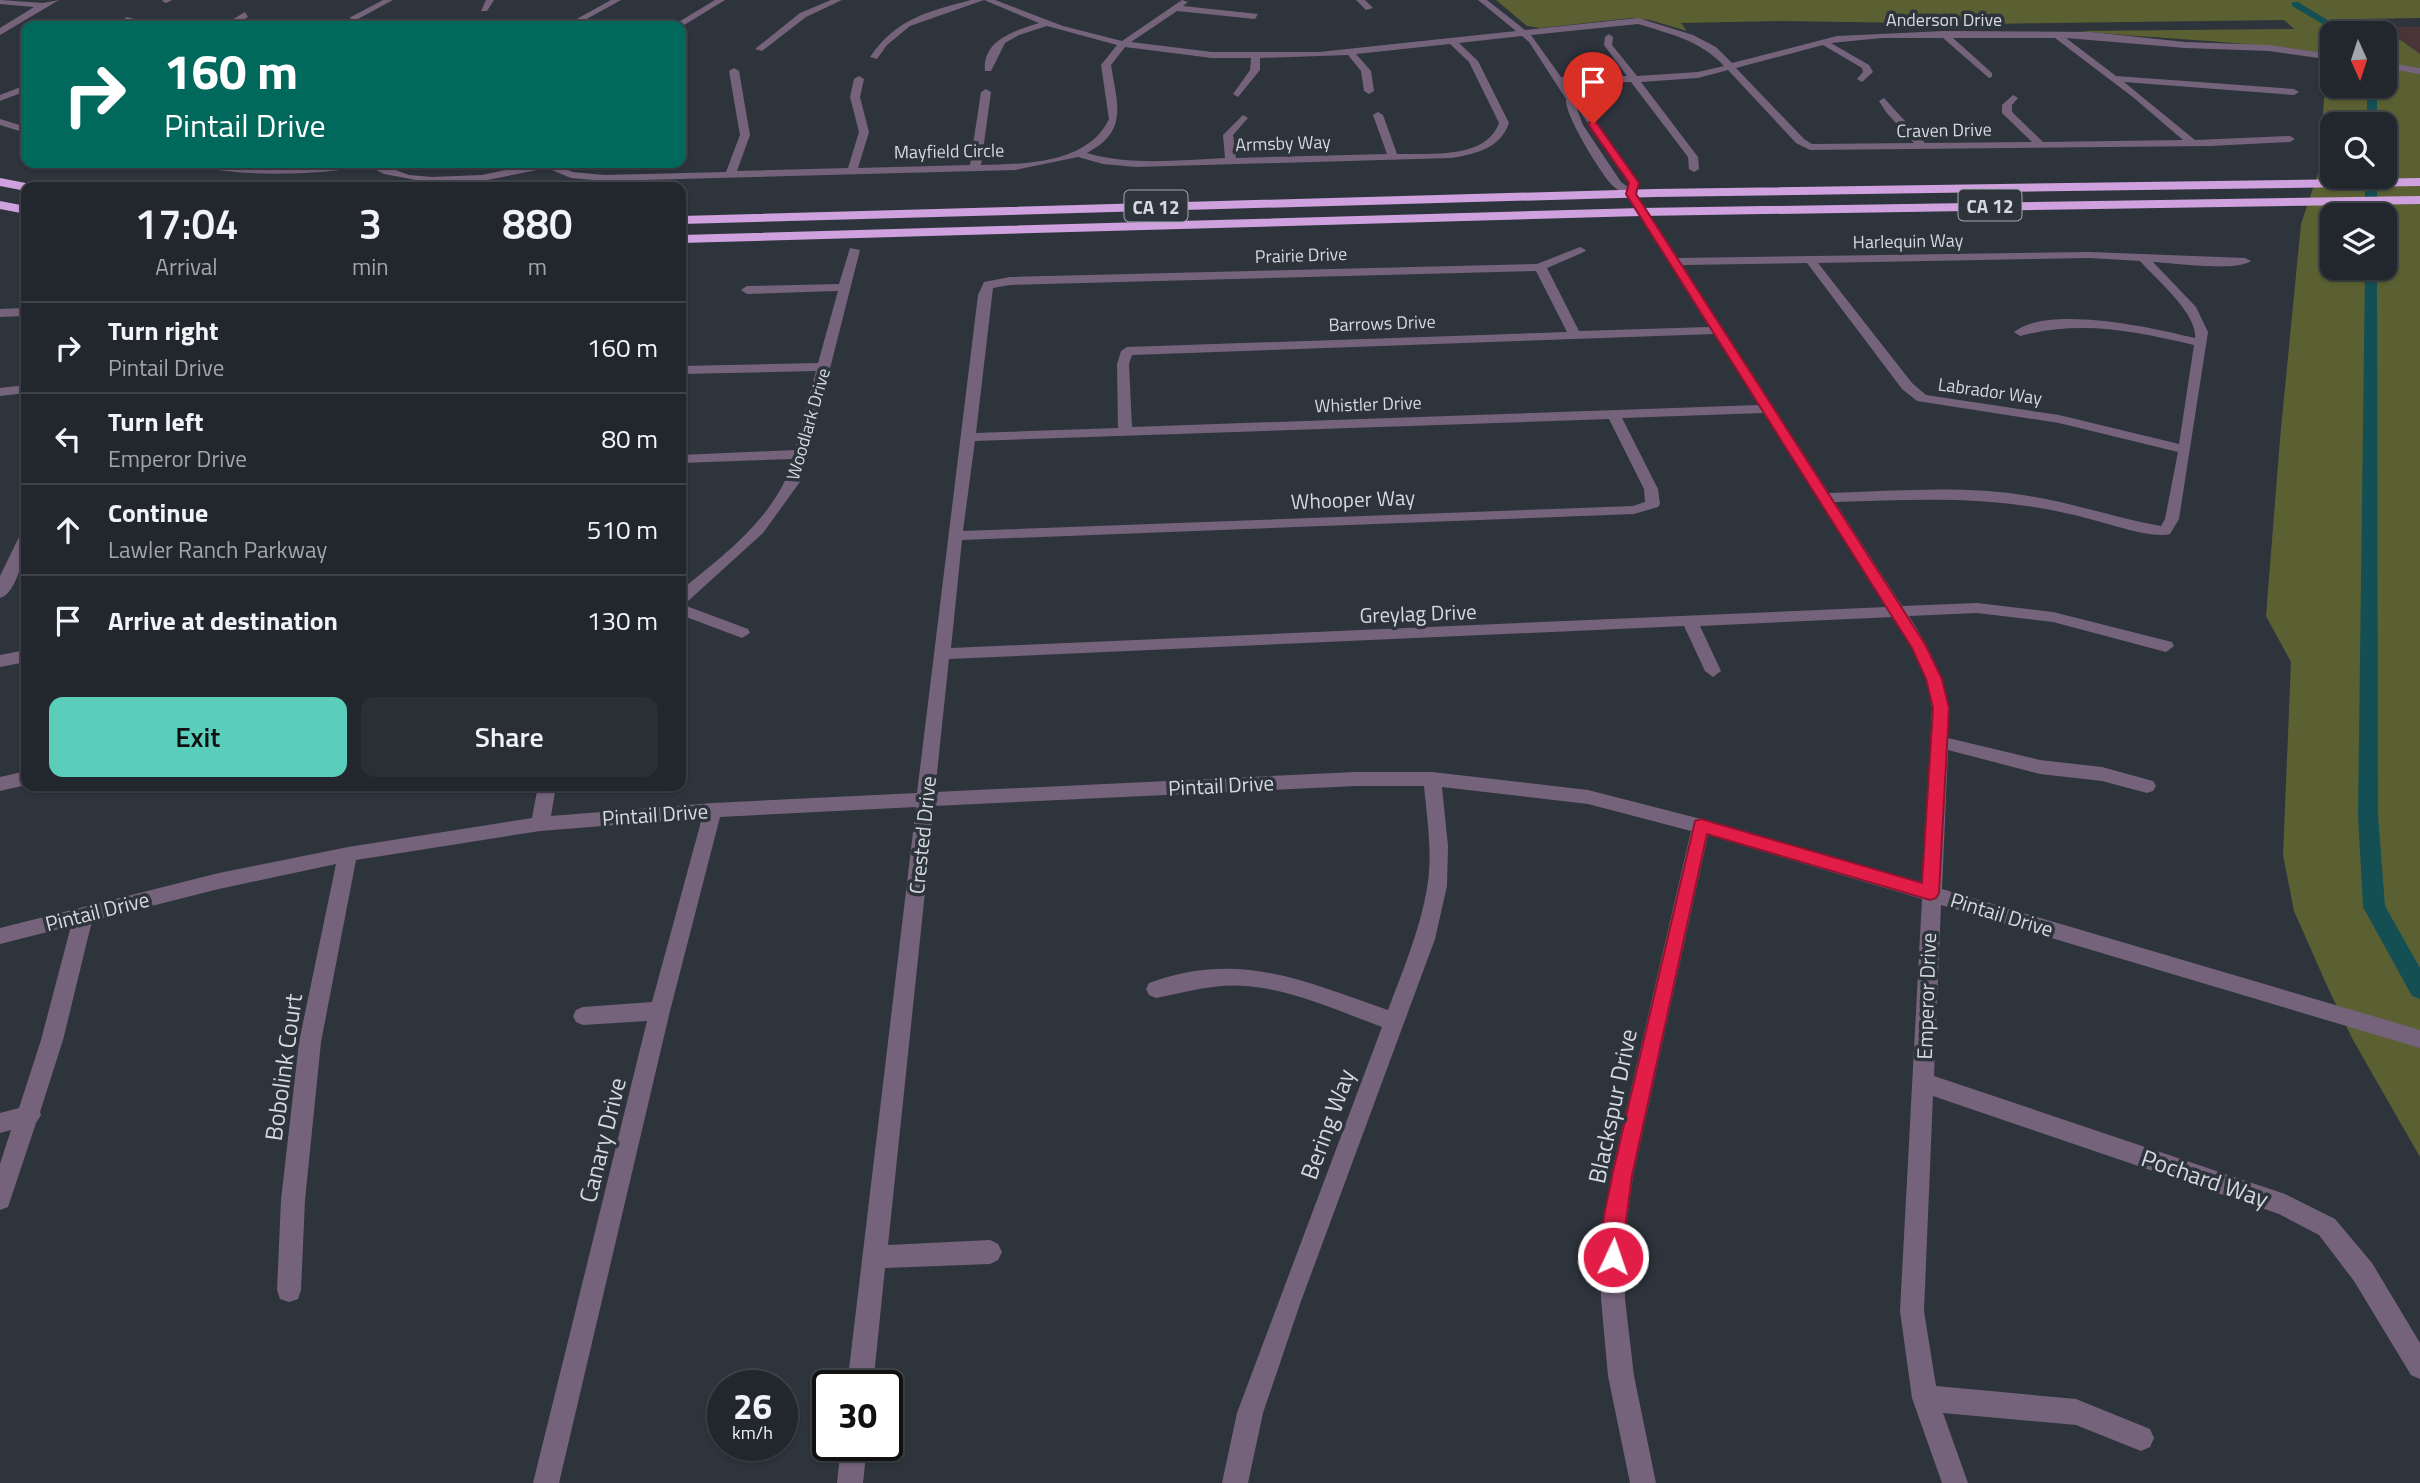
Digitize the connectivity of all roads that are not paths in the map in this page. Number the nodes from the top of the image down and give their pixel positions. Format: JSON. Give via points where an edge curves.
{"nodes":[{"id":1,"x":55,"y":0,"type":"edge"},
{"id":2,"x":389,"y":0,"type":"edge"},
{"id":3,"x":490,"y":0,"type":"edge"},
{"id":4,"x":617,"y":0,"type":"edge"},
{"id":5,"x":721,"y":0,"type":"edge"},
{"id":6,"x":838,"y":0,"type":"edge"},
{"id":7,"x":980,"y":0,"type":"edge"},
{"id":8,"x":988,"y":0,"type":"edge"},
{"id":9,"x":1188,"y":0,"type":"edge"},
{"id":10,"x":1360,"y":0,"type":"edge"},
{"id":11,"x":1482,"y":0,"type":"edge"},
{"id":12,"x":0,"y":2,"type":"edge"},
{"id":13,"x":43,"y":5,"type":"junction"},
{"id":14,"x":1176,"y":8,"type":"junction"},
{"id":15,"x":1369,"y":8,"type":"dead end"},
{"id":16,"x":484,"y":9,"type":"dead end"},
{"id":17,"x":245,"y":15,"type":"dead end"},
{"id":18,"x":1255,"y":16,"type":"dead end"},
{"id":19,"x":353,"y":18,"type":"dead end"},
{"id":20,"x":130,"y":19,"type":"dead end"},
{"id":21,"x":127,"y":21,"type":"edge"},
{"id":22,"x":235,"y":21,"type":"edge"},
{"id":23,"x":577,"y":21,"type":"edge"},
{"id":24,"x":685,"y":21,"type":"edge"},
{"id":25,"x":1047,"y":23,"type":"junction"},
{"id":26,"x":0,"y":33,"type":"edge"},
{"id":27,"x":1524,"y":34,"type":"junction"},
{"id":28,"x":1944,"y":34,"type":"junction"},
{"id":29,"x":2056,"y":34,"type":"junction"},
{"id":30,"x":1608,"y":37,"type":"dead end"},
{"id":31,"x":1453,"y":42,"type":"junction"},
{"id":32,"x":1823,"y":42,"type":"junction"},
{"id":33,"x":1124,"y":44,"type":"junction"},
{"id":34,"x":760,"y":49,"type":"dead end"},
{"id":35,"x":1351,"y":53,"type":"junction"},
{"id":36,"x":2320,"y":54,"type":"edge"},
{"id":37,"x":874,"y":57,"type":"dead end"},
{"id":38,"x":1256,"y":57,"type":"junction"},
{"id":39,"x":1730,"y":67,"type":"junction"},
{"id":40,"x":2398,"y":67,"type":"edge"},
{"id":41,"x":988,"y":69,"type":"dead end"},
{"id":42,"x":734,"y":71,"type":"dead end"},
{"id":43,"x":2418,"y":71,"type":"edge"},
{"id":44,"x":1989,"y":75,"type":"dead end"},
{"id":45,"x":2112,"y":78,"type":"junction"},
{"id":46,"x":859,"y":79,"type":"dead end"},
{"id":47,"x":1631,"y":79,"type":"junction"},
{"id":48,"x":1862,"y":79,"type":"dead end"},
{"id":49,"x":1560,"y":80,"type":"junction"},
{"id":50,"x":21,"y":90,"type":"edge"},
{"id":51,"x":1369,"y":91,"type":"dead end"},
{"id":52,"x":986,"y":92,"type":"dead end"},
{"id":53,"x":2294,"y":92,"type":"dead end"},
{"id":54,"x":1238,"y":94,"type":"dead end"},
{"id":55,"x":0,"y":98,"type":"edge"},
{"id":56,"x":2013,"y":98,"type":"dead end"},
{"id":57,"x":1884,"y":101,"type":"dead end"},
{"id":58,"x":1378,"y":115,"type":"dead end"},
{"id":59,"x":1243,"y":118,"type":"dead end"},
{"id":60,"x":0,"y":122,"type":"edge"},
{"id":61,"x":21,"y":128,"type":"edge"},
{"id":62,"x":2290,"y":139,"type":"dead end"},
{"id":63,"x":2192,"y":144,"type":"junction"},
{"id":64,"x":2041,"y":145,"type":"junction"},
{"id":65,"x":1923,"y":147,"type":"junction"},
{"id":66,"x":1077,"y":153,"type":"junction"},
{"id":67,"x":1394,"y":157,"type":"junction"},
{"id":68,"x":1231,"y":162,"type":"junction"},
{"id":69,"x":271,"y":168,"type":"edge"},
{"id":70,"x":324,"y":168,"type":"edge"},
{"id":71,"x":379,"y":168,"type":"edge"},
{"id":72,"x":527,"y":168,"type":"edge"},
{"id":73,"x":556,"y":168,"type":"edge"},
{"id":74,"x":975,"y":168,"type":"junction"},
{"id":75,"x":1694,"y":169,"type":"dead end"},
{"id":76,"x":852,"y":171,"type":"junction"},
{"id":77,"x":730,"y":175,"type":"junction"},
{"id":78,"x":0,"y":181,"type":"edge"},
{"id":79,"x":2420,"y":182,"type":"edge"},
{"id":80,"x":21,"y":186,"type":"edge"},
{"id":81,"x":1631,"y":194,"type":"junction"},
{"id":82,"x":2413,"y":200,"type":"edge"},
{"id":83,"x":0,"y":205,"type":"edge"},
{"id":84,"x":21,"y":209,"type":"edge"},
{"id":85,"x":1641,"y":212,"type":"junction"},
{"id":86,"x":686,"y":220,"type":"edge"},
{"id":87,"x":907,"y":232,"type":"junction"},
{"id":88,"x":814,"y":235,"type":"junction"},
{"id":89,"x":686,"y":239,"type":"edge"},
{"id":90,"x":854,"y":250,"type":"junction"},
{"id":91,"x":1580,"y":250,"type":"dead end"},
{"id":92,"x":2141,"y":256,"type":"junction"},
{"id":93,"x":1810,"y":260,"type":"junction"},
{"id":94,"x":2245,"y":261,"type":"dead end"},
{"id":95,"x":1675,"y":262,"type":"junction"},
{"id":96,"x":1539,"y":267,"type":"junction"},
{"id":97,"x":988,"y":285,"type":"joint"},
{"id":98,"x":845,"y":287,"type":"junction"},
{"id":99,"x":747,"y":290,"type":"dead end"},
{"id":100,"x":0,"y":313,"type":"edge"},
{"id":101,"x":21,"y":313,"type":"edge"},
{"id":102,"x":1720,"y":330,"type":"junction"},
{"id":103,"x":2020,"y":332,"type":"dead end"},
{"id":104,"x":1574,"y":334,"type":"junction"},
{"id":105,"x":2202,"y":343,"type":"junction"},
{"id":106,"x":824,"y":367,"type":"junction"},
{"id":107,"x":686,"y":370,"type":"edge"},
{"id":108,"x":21,"y":390,"type":"edge"},
{"id":109,"x":0,"y":392,"type":"edge"},
{"id":110,"x":1769,"y":409,"type":"junction"},
{"id":111,"x":1614,"y":415,"type":"junction"},
{"id":112,"x":1125,"y":431,"type":"junction"},
{"id":113,"x":969,"y":437,"type":"junction"},
{"id":114,"x":2185,"y":450,"type":"junction"},
{"id":115,"x":803,"y":454,"type":"junction"},
{"id":116,"x":686,"y":460,"type":"edge"},
{"id":117,"x":1826,"y":498,"type":"junction"},
{"id":118,"x":955,"y":536,"type":"junction"},
{"id":119,"x":21,"y":548,"type":"edge"},
{"id":120,"x":0,"y":593,"type":"edge"},
{"id":121,"x":686,"y":594,"type":"edge"},
{"id":122,"x":1896,"y":610,"type":"junction"},
{"id":123,"x":686,"y":611,"type":"edge"},
{"id":124,"x":1690,"y":622,"type":"junction"},
{"id":125,"x":742,"y":633,"type":"dead end"},
{"id":126,"x":2166,"y":646,"type":"dead end"},
{"id":127,"x":943,"y":654,"type":"junction"},
{"id":128,"x":21,"y":657,"type":"edge"},
{"id":129,"x":0,"y":661,"type":"edge"},
{"id":130,"x":1713,"y":671,"type":"dead end"},
{"id":131,"x":1940,"y":742,"type":"junction"},
{"id":132,"x":21,"y":779,"type":"edge"},
{"id":133,"x":1432,"y":779,"type":"junction"},
{"id":134,"x":0,"y":784,"type":"edge"},
{"id":135,"x":2147,"y":786,"type":"dead end"},
{"id":136,"x":546,"y":791,"type":"edge"},
{"id":137,"x":925,"y":799,"type":"junction"},
{"id":138,"x":713,"y":810,"type":"junction"},
{"id":139,"x":540,"y":824,"type":"junction"},
{"id":140,"x":1701,"y":826,"type":"junction"},
{"id":141,"x":348,"y":854,"type":"junction"},
{"id":142,"x":1930,"y":893,"type":"junction"},
{"id":143,"x":85,"y":915,"type":"junction"},
{"id":144,"x":0,"y":936,"type":"edge"},
{"id":145,"x":1156,"y":989,"type":"dead end"},
{"id":146,"x":660,"y":1011,"type":"junction"},
{"id":147,"x":583,"y":1016,"type":"dead end"},
{"id":148,"x":1392,"y":1021,"type":"junction"},
{"id":149,"x":2420,"y":1039,"type":"edge"},
{"id":150,"x":1922,"y":1082,"type":"junction"},
{"id":151,"x":30,"y":1115,"type":"junction"},
{"id":152,"x":0,"y":1123,"type":"edge"},
{"id":153,"x":0,"y":1199,"type":"edge"},
{"id":154,"x":990,"y":1252,"type":"dead end"},
{"id":155,"x":875,"y":1257,"type":"junction"},
{"id":156,"x":289,"y":1290,"type":"dead end"},
{"id":157,"x":2420,"y":1366,"type":"edge"},
{"id":158,"x":862,"y":1370,"type":"edge"},
{"id":159,"x":1925,"y":1398,"type":"junction"},
{"id":160,"x":2141,"y":1438,"type":"dead end"},
{"id":161,"x":852,"y":1461,"type":"edge"},
{"id":162,"x":546,"y":1483,"type":"edge"},
{"id":163,"x":850,"y":1483,"type":"edge"},
{"id":164,"x":1235,"y":1483,"type":"edge"},
{"id":165,"x":1643,"y":1483,"type":"edge"},
{"id":166,"x":1955,"y":1483,"type":"edge"}],
"edges":[{"from":1,"to":13,"type":"street"},
{"from":2,"to":19,"type":"street"},
{"from":3,"to":16,"type":"street"},
{"from":4,"to":23,"type":"street"},
{"from":5,"to":24,"type":"street"},
{"from":6,"to":34,"type":"street","via":[[794,21]]},
{"from":7,"to":37,"type":"street","via":[[903,26],[887,37]]},
{"from":8,"to":25,"type":"street"},
{"from":9,"to":14,"type":"street"},
{"from":10,"to":15,"type":"street"},
{"from":11,"to":27,"type":"street","name":"Emperor Drive"},
{"from":12,"to":13,"type":"street"},
{"from":13,"to":26,"type":"street"},
{"from":14,"to":18,"type":"street"},
{"from":14,"to":33,"type":"street"},
{"from":17,"to":22,"type":"street"},
{"from":20,"to":21,"type":"street"},
{"from":25,"to":33,"type":"street"},
{"from":25,"to":41,"type":"street","via":[[1002,40],[990,53]]},
{"from":27,"to":31,"type":"street"},
{"from":27,"to":39,"type":"street","name":"Craven Drive","via":[[1638,21],[1703,42]]},
{"from":27,"to":49,"type":"street","name":"Emperor Drive"},
{"from":28,"to":29,"type":"street","name":"Anderson Drive"},
{"from":28,"to":32,"type":"street","name":"Anderson Drive","via":[[1857,36]]},
{"from":28,"to":44,"type":"street"},
{"from":29,"to":36,"type":"street","name":"Anderson Drive"},
{"from":29,"to":45,"type":"street"},
{"from":30,"to":47,"type":"street","via":[[1608,45]]},
{"from":31,"to":35,"type":"street"},
{"from":31,"to":67,"type":"street","name":"Armsby Way","via":[[1473,61],[1502,115],[1503,130],[1494,145],[1448,155]]},
{"from":32,"to":39,"type":"street","name":"Anderson Drive"},
{"from":32,"to":48,"type":"street","via":[[1866,67]]},
{"from":33,"to":38,"type":"street"},
{"from":33,"to":66,"type":"street","name":"Mayfield Circle","via":[[1106,65],[1112,127]]},
{"from":35,"to":38,"type":"street"},
{"from":35,"to":51,"type":"street","via":[[1369,77]]},
{"from":38,"to":54,"type":"street","via":[[1255,70]]},
{"from":39,"to":47,"type":"street","name":"Anderson Drive","via":[[1675,78]]},
{"from":39,"to":65,"type":"street","name":"Craven Drive","via":[[1810,147]]},
{"from":40,"to":43,"type":"street"},
{"from":42,"to":77,"type":"street","via":[[745,135]]},
{"from":45,"to":53,"type":"street"},
{"from":45,"to":63,"type":"street"},
{"from":46,"to":76,"type":"street","via":[[855,97],[864,132]]},
{"from":47,"to":49,"type":"street","name":"Anderson Drive"},
{"from":47,"to":75,"type":"street","via":[[1693,157]]},
{"from":49,"to":81,"type":"street","name":"Emperor Drive","via":[[1572,99],[1578,125],[1617,184]]},
{"from":50,"to":55,"type":"street"},
{"from":52,"to":74,"type":"street"},
{"from":56,"to":64,"type":"street","via":[[2007,113]]},
{"from":57,"to":65,"type":"street"},
{"from":58,"to":67,"type":"street"},
{"from":59,"to":68,"type":"street","via":[[1228,135]]},
{"from":60,"to":61,"type":"street"},
{"from":62,"to":63,"type":"street","name":"Craven Drive"},
{"from":63,"to":64,"type":"street","name":"Craven Drive"},
{"from":64,"to":65,"type":"street","name":"Craven Drive"},
{"from":66,"to":68,"type":"street","name":"Armsby Way","via":[[1118,163]]},
{"from":66,"to":74,"type":"street","name":"Mayfield Circle","via":[[1031,165]]},
{"from":67,"to":68,"type":"street","name":"Armsby Way"},
{"from":69,"to":70,"type":"street"},
{"from":71,"to":72,"type":"street","via":[[402,176],[439,179],[481,178]]},
{"from":73,"to":77,"type":"street","name":"Mayfield Circle","via":[[590,177]]},
{"from":74,"to":76,"type":"street","name":"Mayfield Circle"},
{"from":76,"to":77,"type":"street","name":"Mayfield Circle"},
{"from":78,"to":80,"type":"highway"},
{"from":79,"to":81,"type":"highway","number":"CA 12"},
{"from":81,"to":85,"type":"street","name":"Emperor Drive"},
{"from":81,"to":86,"type":"highway","number":"CA 12"},
{"from":82,"to":85,"type":"highway","number":"CA 12"},
{"from":83,"to":84,"type":"highway"},
{"from":85,"to":87,"type":"highway","number":"CA 12"},
{"from":85,"to":95,"type":"street","name":"Emperor Drive"},
{"from":87,"to":88,"type":"highway","number":"CA 12"},
{"from":87,"to":90,"type":"highway","via":[[877,237]]},
{"from":88,"to":89,"type":"highway","number":"CA 12"},
{"from":88,"to":90,"type":"highway","via":[[844,241]]},
{"from":90,"to":98,"type":"street","name":"Woodlark Drive"},
{"from":91,"to":96,"type":"street"},
{"from":92,"to":93,"type":"street","name":"Harlequin Way"},
{"from":92,"to":94,"type":"street","name":"Harlequin Way"},
{"from":92,"to":105,"type":"street","via":[[2192,310]]},
{"from":93,"to":95,"type":"street","name":"Harlequin Way"},
{"from":93,"to":114,"type":"street","name":"Labrador Way","via":[[1907,386],[1922,398],[2059,419]]},
{"from":95,"to":102,"type":"street","name":"Emperor Drive"},
{"from":96,"to":97,"type":"street","name":"Prairie Drive"},
{"from":96,"to":104,"type":"street"},
{"from":97,"to":113,"type":"street","name":"Crested Drive"},
{"from":98,"to":99,"type":"street"},
{"from":98,"to":106,"type":"street","name":"Woodlark Drive"},
{"from":100,"to":101,"type":"street"},
{"from":102,"to":104,"type":"street","name":"Barrows Drive"},
{"from":102,"to":110,"type":"street","name":"Emperor Drive"},
{"from":103,"to":105,"type":"street","via":[[2085,324]]},
{"from":104,"to":112,"type":"street","name":"Barrows Drive","via":[[1127,351],[1123,364]]},
{"from":105,"to":114,"type":"street"},
{"from":106,"to":107,"type":"street"},
{"from":106,"to":115,"type":"street","name":"Woodlark Drive"},
{"from":108,"to":109,"type":"street"},
{"from":110,"to":111,"type":"street","name":"Whistler Drive"},
{"from":110,"to":117,"type":"street","name":"Emperor Drive"},
{"from":111,"to":112,"type":"street","name":"Whistler Drive"},
{"from":111,"to":118,"type":"street","name":"Whooper Way","via":[[1651,489],[1653,505],[1634,510]]},
{"from":112,"to":113,"type":"street","name":"Whistler Drive"},
{"from":113,"to":118,"type":"street","name":"Crested Drive"},
{"from":114,"to":117,"type":"street","via":[[2172,519],[2165,531],[2068,508],[1989,496]]},
{"from":115,"to":116,"type":"street"},
{"from":115,"to":121,"type":"street","name":"Woodlark Drive","via":[[789,489],[755,536]]},
{"from":117,"to":122,"type":"street","name":"Emperor Drive"},
{"from":118,"to":127,"type":"street","name":"Crested Drive"},
{"from":119,"to":120,"type":"street"},
{"from":122,"to":124,"type":"street","name":"Greylag Drive"},
{"from":122,"to":126,"type":"street","name":"Greylag Drive","via":[[2010,611],[2053,617]]},
{"from":122,"to":131,"type":"street","name":"Emperor Drive","via":[[1934,679],[1941,708]]},
{"from":123,"to":125,"type":"street"},
{"from":124,"to":127,"type":"street","name":"Greylag Drive"},
{"from":124,"to":130,"type":"street"},
{"from":127,"to":137,"type":"street","name":"Crested Drive"},
{"from":128,"to":129,"type":"street"},
{"from":131,"to":135,"type":"street"},
{"from":131,"to":142,"type":"street","name":"Emperor Drive"},
{"from":132,"to":134,"type":"street"},
{"from":133,"to":137,"type":"street","name":"Pintail Drive"},
{"from":133,"to":140,"type":"street","name":"Pintail Drive","via":[[1588,797]]},
{"from":133,"to":148,"type":"street","name":"Bering Way","via":[[1439,846],[1437,886],[1425,939]]},
{"from":136,"to":139,"type":"street"},
{"from":137,"to":138,"type":"street","name":"Pintail Drive"},
{"from":137,"to":155,"type":"street","name":"Crested Drive"},
{"from":138,"to":139,"type":"street","name":"Pintail Drive"},
{"from":138,"to":146,"type":"street","name":"Canary Drive"},
{"from":139,"to":141,"type":"street","name":"Pintail Drive"},
{"from":140,"to":142,"type":"street","name":"Pintail Drive"},
{"from":140,"to":165,"type":"street","name":"Blackspur Drive","via":[[1622,1176],[1613,1236],[1613,1299],[1621,1376]]},
{"from":141,"to":143,"type":"street","name":"Pintail Drive"},
{"from":141,"to":156,"type":"street","name":"Bobolink Court","via":[[310,1042],[293,1200]]},
{"from":142,"to":149,"type":"street","name":"Pintail Drive"},
{"from":142,"to":150,"type":"street","name":"Emperor Drive"},
{"from":143,"to":144,"type":"street","name":"Pintail Drive"},
{"from":143,"to":151,"type":"street"},
{"from":145,"to":148,"type":"street","via":[[1217,977],[1248,977]]},
{"from":146,"to":147,"type":"street"},
{"from":146,"to":162,"type":"street","name":"Canary Drive"},
{"from":148,"to":164,"type":"street","name":"Bering Way","via":[[1250,1413]]},
{"from":150,"to":157,"type":"street","name":"Pochard Way","via":[[2285,1205],[2327,1227],[2363,1272]]},
{"from":150,"to":159,"type":"street","name":"Emperor Drive","via":[[1912,1311]]},
{"from":151,"to":152,"type":"street"},
{"from":151,"to":153,"type":"street"},
{"from":154,"to":155,"type":"street"},
{"from":155,"to":158,"type":"street","name":"Crested Drive"},
{"from":159,"to":160,"type":"street","via":[[2076,1412]]},
{"from":159,"to":166,"type":"street","name":"Emperor Drive"},
{"from":161,"to":163,"type":"street"}]}
